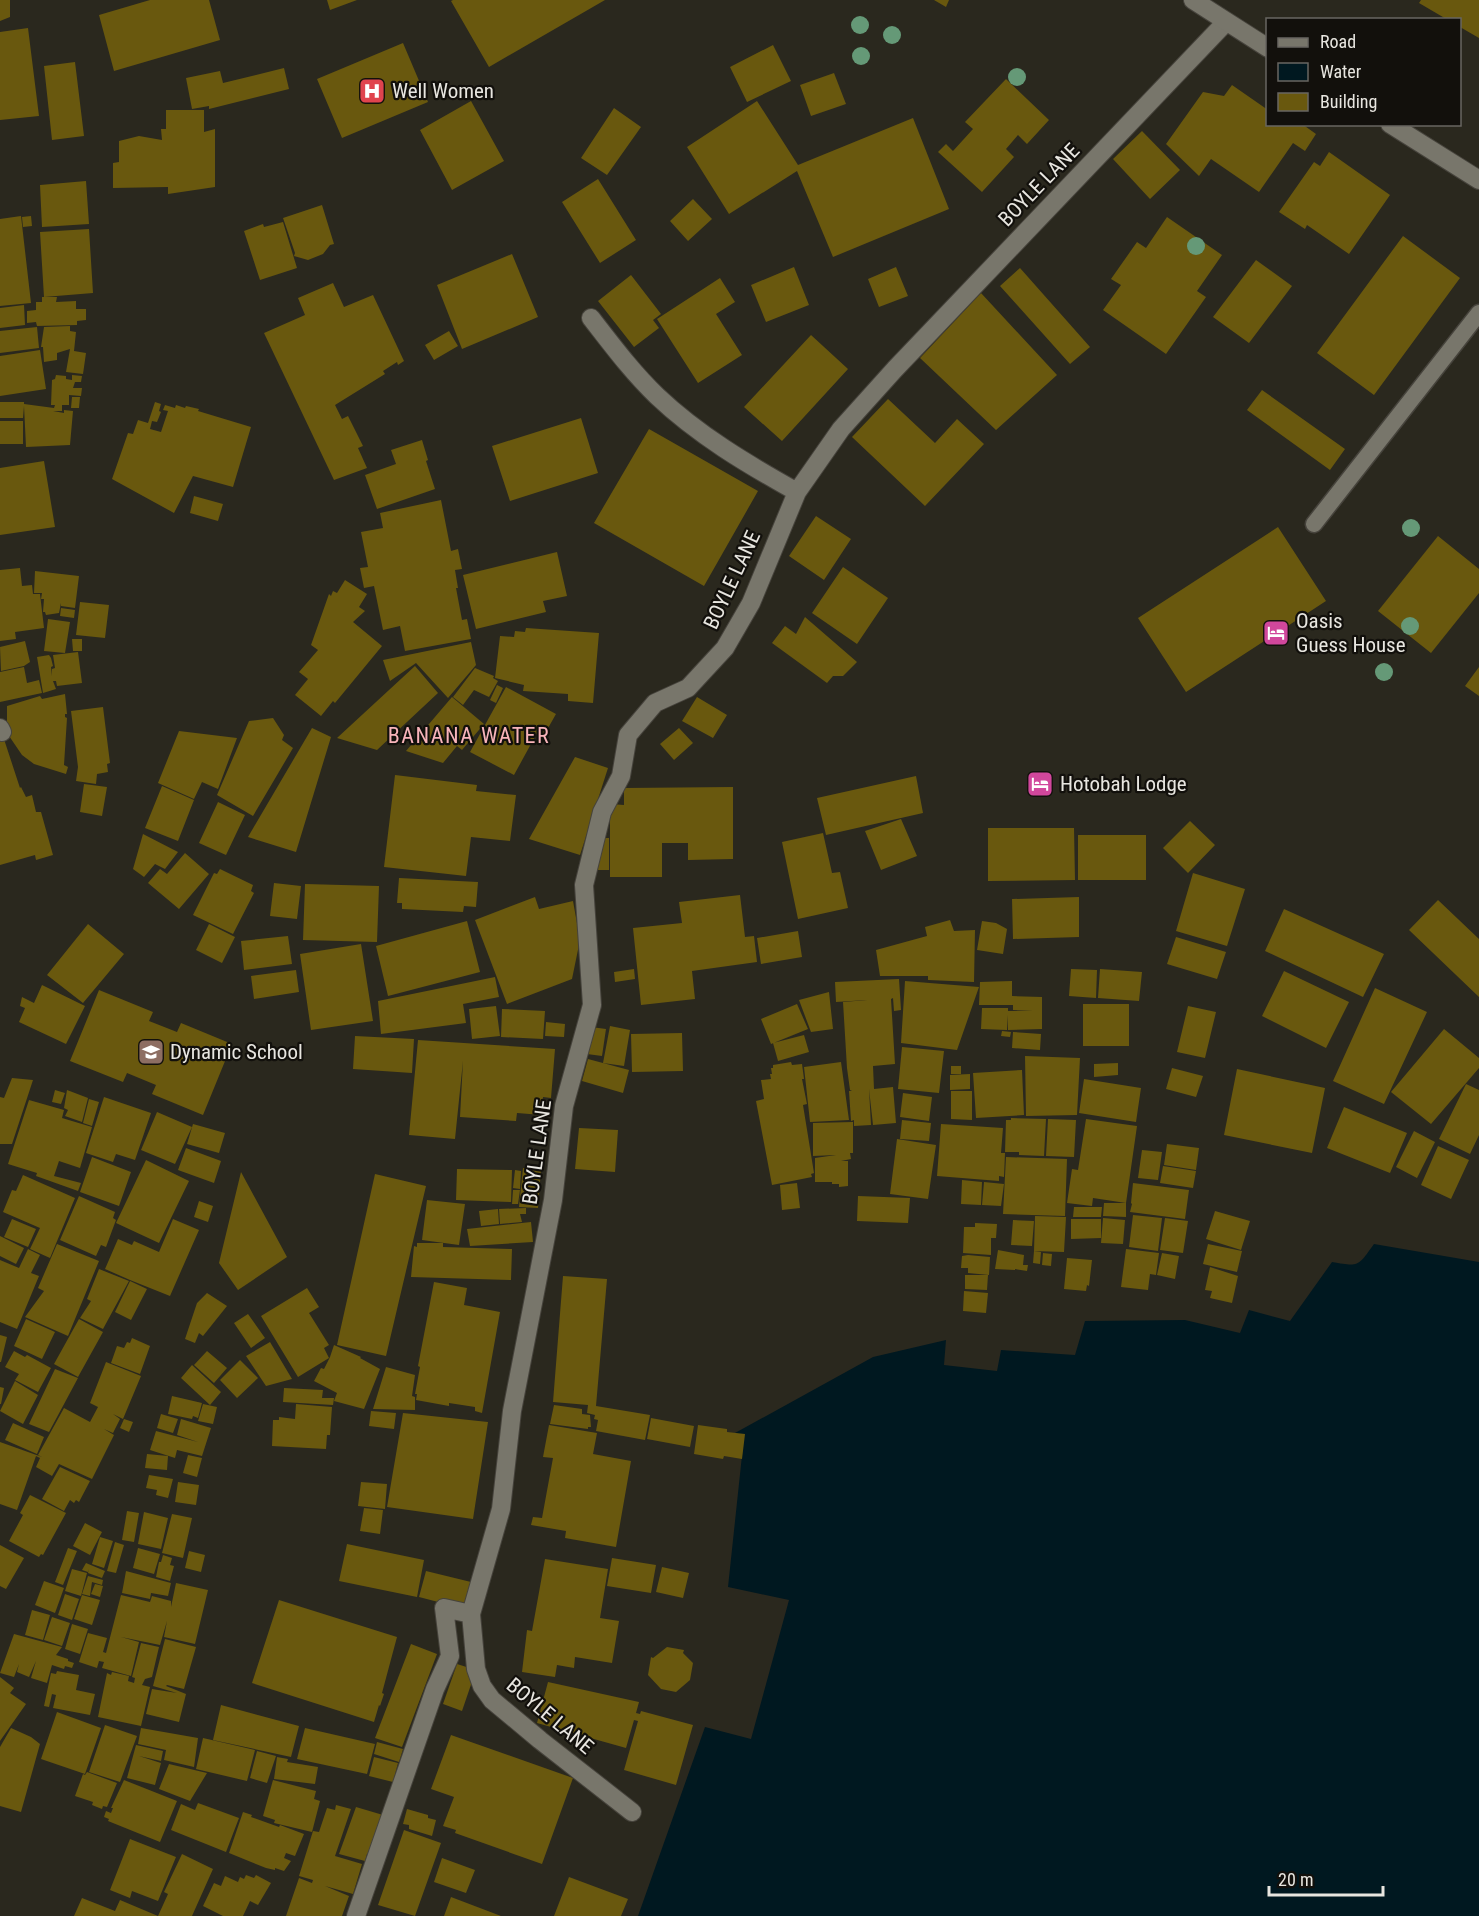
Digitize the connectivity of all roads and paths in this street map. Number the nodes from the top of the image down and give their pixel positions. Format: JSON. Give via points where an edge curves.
{"nodes":[{"id":1,"x":1193,"y":0,"type":"edge"},
{"id":2,"x":1226,"y":22,"type":"junction"},
{"id":3,"x":1266,"y":47,"type":"edge"},
{"id":4,"x":1393,"y":126,"type":"edge"},
{"id":5,"x":1478,"y":178,"type":"edge"},
{"id":6,"x":1479,"y":314,"type":"edge"},
{"id":7,"x":591,"y":318,"type":"dead end"},
{"id":8,"x":797,"y":492,"type":"junction"},
{"id":9,"x":1314,"y":524,"type":"dead end"},
{"id":10,"x":471,"y":1614,"type":"junction"},
{"id":11,"x":632,"y":1812,"type":"dead end"},
{"id":12,"x":356,"y":1916,"type":"edge"}],
"edges":[{"from":1,"to":2,"type":"street"},
{"from":2,"to":3,"type":"street"},
{"from":2,"to":8,"type":"street","name":"BOYLE LANE","via":[[895,369],[841,429]]},
{"from":4,"to":5,"type":"street"},
{"from":6,"to":9,"type":"lane"},
{"from":7,"to":8,"type":"street","via":[[627,364],[687,423],[722,449]]},
{"from":8,"to":10,"type":"street","name":"BOYLE LANE","via":[[751,603],[725,648],[688,688],[655,703],[628,735],[621,776],[602,812],[584,885],[592,1005],[564,1106],[553,1200],[512,1411],[501,1509]]},
{"from":10,"to":11,"type":"street","name":"BOYLE LANE","via":[[476,1669],[492,1700]]},
{"from":10,"to":12,"type":"street","via":[[444,1608],[450,1656]]}]}
